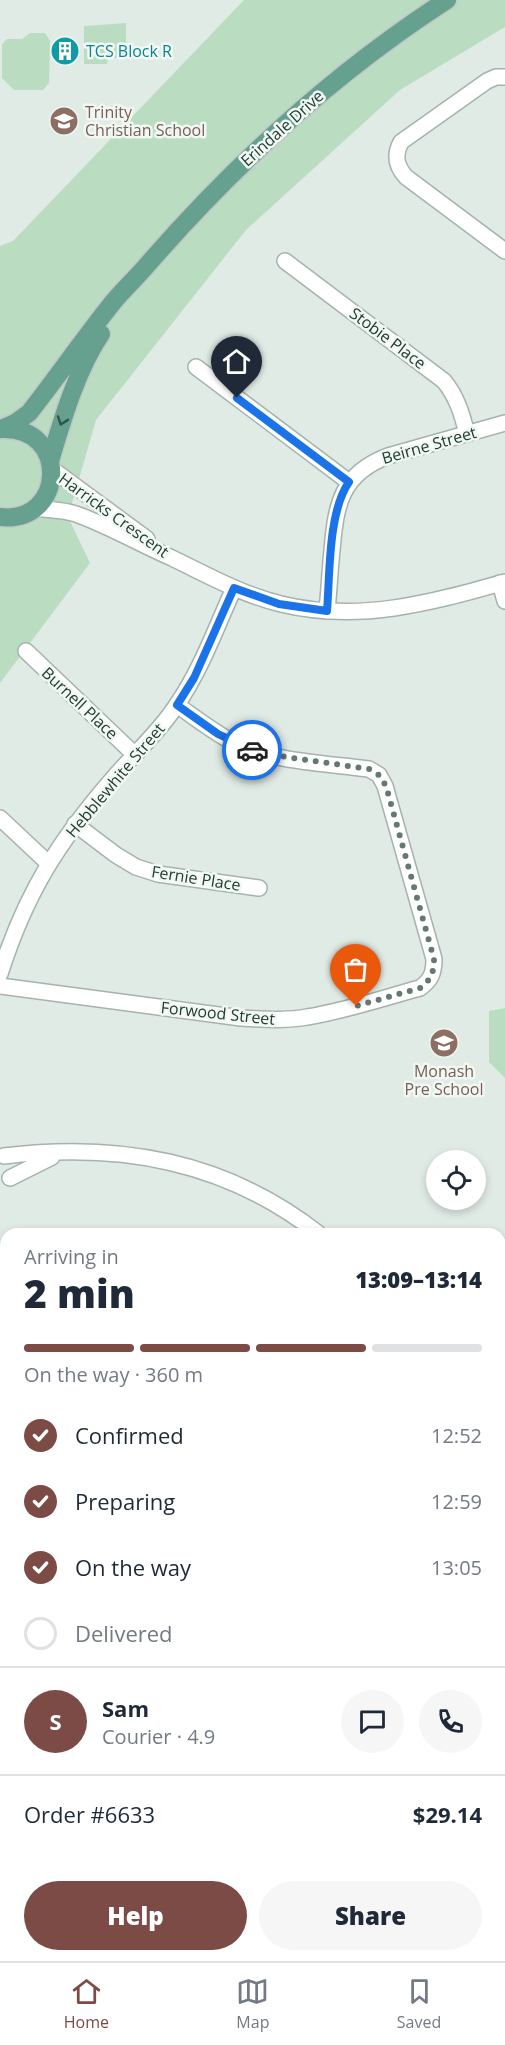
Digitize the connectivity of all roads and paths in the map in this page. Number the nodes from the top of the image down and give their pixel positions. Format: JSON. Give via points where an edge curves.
{"nodes":[{"id":1,"x":447,"y":0,"type":"edge"},
{"id":2,"x":505,"y":77,"type":"edge"},
{"id":3,"x":505,"y":251,"type":"edge"},
{"id":4,"x":285,"y":261,"type":"dead end"},
{"id":5,"x":137,"y":277,"type":"junction"},
{"id":6,"x":196,"y":367,"type":"dead end"},
{"id":7,"x":505,"y":423,"type":"edge"},
{"id":8,"x":1,"y":429,"type":"edge"},
{"id":9,"x":467,"y":434,"type":"junction"},
{"id":10,"x":51,"y":465,"type":"junction"},
{"id":11,"x":349,"y":482,"type":"junction"},
{"id":12,"x":36,"y":508,"type":"junction"},
{"id":13,"x":9,"y":517,"type":"edge"},
{"id":14,"x":0,"y":529,"type":"edge"},
{"id":15,"x":176,"y":560,"type":"junction"},
{"id":16,"x":503,"y":582,"type":"edge"},
{"id":17,"x":234,"y":588,"type":"junction"},
{"id":18,"x":505,"y":601,"type":"edge"},
{"id":19,"x":327,"y":611,"type":"junction"},
{"id":20,"x":26,"y":651,"type":"dead end"},
{"id":21,"x":177,"y":705,"type":"junction"},
{"id":22,"x":135,"y":755,"type":"junction"},
{"id":23,"x":0,"y":818,"type":"edge"},
{"id":24,"x":75,"y":824,"type":"junction"},
{"id":25,"x":48,"y":863,"type":"junction"},
{"id":26,"x":259,"y":888,"type":"dead end"},
{"id":27,"x":0,"y":974,"type":"edge"},
{"id":28,"x":0,"y":986,"type":"edge"},
{"id":29,"x":60,"y":1153,"type":"junction"},
{"id":30,"x":1,"y":1154,"type":"edge"},
{"id":31,"x":5,"y":1181,"type":"edge"},
{"id":32,"x":311,"y":1228,"type":"edge"}],
"edges":[{"from":1,"to":5,"type":"main road","name":"Erindale Drive","via":[[375,49],[312,99],[193,212]]},
{"from":2,"to":3,"type":"street","via":[[487,81],[401,142],[396,159],[406,177]]},
{"from":4,"to":9,"type":"street","name":"Stobie Place","via":[[444,381],[453,392]]},
{"from":5,"to":8,"type":"main road","name":"Erindale Drive","via":[[29,413]]},
{"from":5,"to":10,"type":"main road","name":"Erindale Drive","one_way":true,"via":[[93,345],[68,406]]},
{"from":6,"to":11,"type":"street"},
{"from":7,"to":9,"type":"street","name":"Beirne Street"},
{"from":8,"to":10,"type":"main road","via":[[15,429],[34,438],[44,448]]},
{"from":9,"to":11,"type":"street","name":"Beirne Street","via":[[374,461]]},
{"from":10,"to":12,"type":"main road","name":"Erindale Drive","via":[[49,490]]},
{"from":10,"to":15,"type":"street","name":"Harricks Crescent"},
{"from":11,"to":19,"type":"street","name":"Beirne Street","via":[[338,503],[335,520]]},
{"from":12,"to":13,"type":"main road"},
{"from":12,"to":15,"type":"street","name":"Harricks Crescent","via":[[75,513]]},
{"from":13,"to":14,"type":"main road"},
{"from":15,"to":17,"type":"street","name":"Harricks Crescent"},
{"from":16,"to":18,"type":"street"},
{"from":16,"to":19,"type":"street","name":"Harricks Crescent","via":[[382,611]]},
{"from":17,"to":19,"type":"street","name":"Harricks Crescent","via":[[279,604]]},
{"from":17,"to":21,"type":"street","name":"Hebblewhite Street","via":[[194,678]]},
{"from":20,"to":22,"type":"street","name":"Burnell Place"},
{"from":21,"to":22,"type":"street","name":"Hebblewhite Street"},
{"from":21,"to":28,"type":"street","name":"Forwood Street","via":[[241,746],[266,754],[369,769],[379,775],[386,786],[434,959],[429,982],[420,988],[337,1011],[273,1020]]},
{"from":22,"to":24,"type":"street","name":"Hebblewhite Street"},
{"from":23,"to":25,"type":"street"},
{"from":24,"to":25,"type":"street","name":"Hebblewhite Street"},
{"from":24,"to":26,"type":"street","name":"Fernie Place","via":[[116,855],[147,871]]},
{"from":25,"to":27,"type":"street","name":"Hebblewhite Street","via":[[24,907]]},
{"from":29,"to":30,"type":"street"},
{"from":29,"to":31,"type":"street"},
{"from":29,"to":32,"type":"street","via":[[118,1153],[183,1164],[252,1190]]},
{"from":30,"to":31,"type":"street","via":[[12,1167]]}]}
